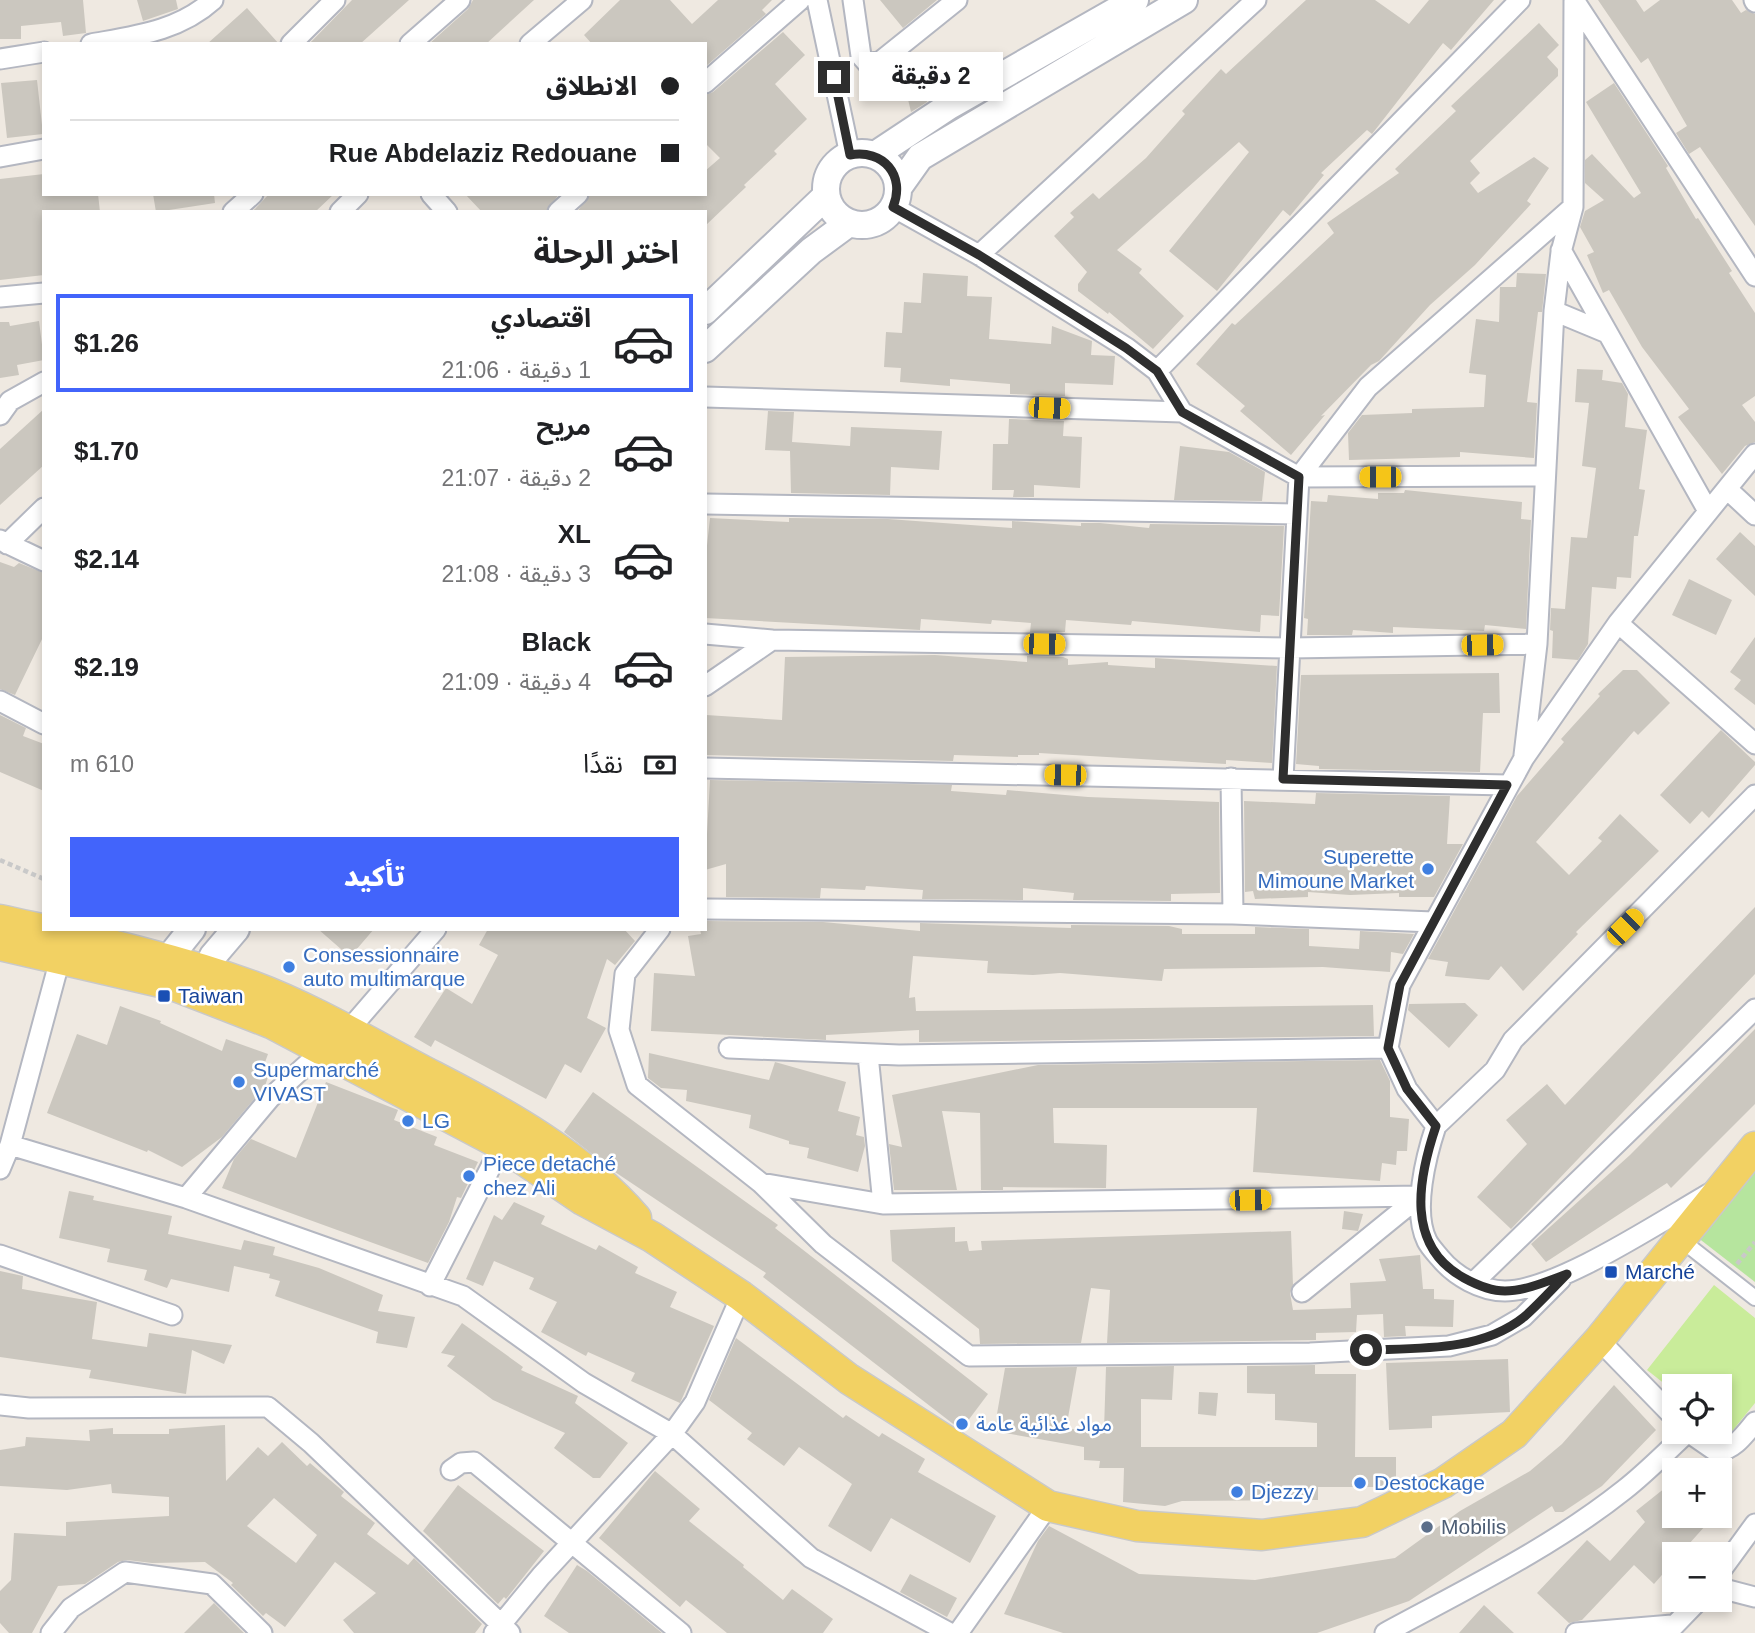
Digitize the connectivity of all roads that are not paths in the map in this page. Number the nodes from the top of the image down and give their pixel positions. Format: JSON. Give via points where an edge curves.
{"nodes":[{"id":1,"x":213,"y":0,"type":"edge"},
{"id":2,"x":335,"y":0,"type":"edge"},
{"id":3,"x":460,"y":0,"type":"edge"},
{"id":4,"x":582,"y":0,"type":"edge"},
{"id":5,"x":800,"y":0,"type":"edge"},
{"id":6,"x":817,"y":0,"type":"edge"},
{"id":7,"x":853,"y":0,"type":"edge"},
{"id":8,"x":957,"y":0,"type":"edge"},
{"id":9,"x":1135,"y":0,"type":"edge"},
{"id":10,"x":1184,"y":0,"type":"edge"},
{"id":11,"x":1256,"y":0,"type":"edge"},
{"id":12,"x":1520,"y":0,"type":"edge"},
{"id":13,"x":1574,"y":0,"type":"edge"},
{"id":14,"x":102,"y":42,"type":"edge"},
{"id":15,"x":293,"y":42,"type":"edge"},
{"id":16,"x":412,"y":42,"type":"edge"},
{"id":17,"x":532,"y":42,"type":"edge"},
{"id":18,"x":42,"y":52,"type":"edge"},
{"id":19,"x":0,"y":59,"type":"edge"},
{"id":20,"x":707,"y":81,"type":"edge"},
{"id":21,"x":42,"y":149,"type":"edge"},
{"id":22,"x":862,"y":155,"type":"junction"},
{"id":23,"x":0,"y":157,"type":"edge"},
{"id":24,"x":251,"y":196,"type":"edge"},
{"id":25,"x":356,"y":196,"type":"edge"},
{"id":26,"x":433,"y":196,"type":"edge"},
{"id":27,"x":576,"y":196,"type":"edge"},
{"id":28,"x":826,"y":196,"type":"junction"},
{"id":29,"x":896,"y":198,"type":"junction"},
{"id":30,"x":1573,"y":207,"type":"junction"},
{"id":31,"x":235,"y":210,"type":"edge"},
{"id":32,"x":343,"y":210,"type":"edge"},
{"id":33,"x":445,"y":210,"type":"edge"},
{"id":34,"x":560,"y":210,"type":"edge"},
{"id":35,"x":1555,"y":222,"type":"junction"},
{"id":36,"x":849,"y":223,"type":"junction"},
{"id":37,"x":1561,"y":252,"type":"junction"},
{"id":38,"x":979,"y":255,"type":"junction"},
{"id":39,"x":1755,"y":276,"type":"edge"},
{"id":40,"x":42,"y":293,"type":"edge"},
{"id":41,"x":0,"y":297,"type":"edge"},
{"id":42,"x":707,"y":309,"type":"edge"},
{"id":43,"x":1554,"y":311,"type":"junction"},
{"id":44,"x":1606,"y":333,"type":"junction"},
{"id":45,"x":707,"y":347,"type":"edge"},
{"id":46,"x":1157,"y":371,"type":"junction"},
{"id":47,"x":42,"y":383,"type":"edge"},
{"id":48,"x":707,"y":397,"type":"edge"},
{"id":49,"x":3,"y":404,"type":"edge"},
{"id":50,"x":1182,"y":412,"type":"junction"},
{"id":51,"x":1755,"y":454,"type":"edge"},
{"id":52,"x":1543,"y":475,"type":"junction"},
{"id":53,"x":1299,"y":477,"type":"junction"},
{"id":54,"x":1727,"y":489,"type":"junction"},
{"id":55,"x":707,"y":504,"type":"edge"},
{"id":56,"x":42,"y":510,"type":"edge"},
{"id":57,"x":1708,"y":511,"type":"junction"},
{"id":58,"x":1295,"y":514,"type":"junction"},
{"id":59,"x":1755,"y":515,"type":"edge"},
{"id":60,"x":4,"y":542,"type":"edge"},
{"id":61,"x":42,"y":560,"type":"edge"},
{"id":62,"x":1618,"y":624,"type":"junction"},
{"id":63,"x":707,"y":634,"type":"edge"},
{"id":64,"x":772,"y":640,"type":"junction"},
{"id":65,"x":1536,"y":644,"type":"junction"},
{"id":66,"x":1290,"y":648,"type":"junction"},
{"id":67,"x":707,"y":685,"type":"edge"},
{"id":68,"x":0,"y":701,"type":"edge"},
{"id":69,"x":41,"y":718,"type":"edge"},
{"id":70,"x":1755,"y":744,"type":"edge"},
{"id":71,"x":1524,"y":758,"type":"junction"},
{"id":72,"x":707,"y":768,"type":"edge"},
{"id":73,"x":1231,"y":778,"type":"junction"},
{"id":74,"x":1283,"y":779,"type":"junction"},
{"id":75,"x":1507,"y":785,"type":"junction"},
{"id":76,"x":1755,"y":795,"type":"edge"},
{"id":77,"x":707,"y":909,"type":"edge"},
{"id":78,"x":1233,"y":914,"type":"junction"},
{"id":79,"x":0,"y":920,"type":"edge"},
{"id":80,"x":1433,"y":922,"type":"junction"},
{"id":81,"x":190,"y":931,"type":"edge"},
{"id":82,"x":234,"y":931,"type":"edge"},
{"id":83,"x":434,"y":931,"type":"edge"},
{"id":84,"x":658,"y":931,"type":"edge"},
{"id":85,"x":0,"y":945,"type":"edge"},
{"id":86,"x":64,"y":947,"type":"junction"},
{"id":87,"x":159,"y":969,"type":"junction"},
{"id":88,"x":201,"y":981,"type":"junction"},
{"id":89,"x":1755,"y":1009,"type":"edge"},
{"id":90,"x":347,"y":1032,"type":"junction"},
{"id":91,"x":729,"y":1048,"type":"dead end"},
{"id":92,"x":1388,"y":1048,"type":"junction"},
{"id":93,"x":323,"y":1051,"type":"junction"},
{"id":94,"x":868,"y":1055,"type":"junction"},
{"id":95,"x":1436,"y":1126,"type":"junction"},
{"id":96,"x":10,"y":1145,"type":"junction"},
{"id":97,"x":502,"y":1145,"type":"junction"},
{"id":98,"x":1755,"y":1147,"type":"edge"},
{"id":99,"x":0,"y":1169,"type":"edge"},
{"id":100,"x":761,"y":1183,"type":"junction"},
{"id":101,"x":1719,"y":1188,"type":"junction"},
{"id":102,"x":1420,"y":1196,"type":"junction"},
{"id":103,"x":186,"y":1199,"type":"junction"},
{"id":104,"x":883,"y":1204,"type":"junction"},
{"id":105,"x":652,"y":1237,"type":"junction"},
{"id":106,"x":1680,"y":1239,"type":"junction"},
{"id":107,"x":0,"y":1255,"type":"edge"},
{"id":108,"x":1567,"y":1274,"type":"junction"},
{"id":109,"x":1473,"y":1283,"type":"junction"},
{"id":110,"x":430,"y":1286,"type":"junction"},
{"id":111,"x":1302,"y":1292,"type":"dead end"},
{"id":112,"x":741,"y":1296,"type":"junction"},
{"id":113,"x":1755,"y":1298,"type":"edge"},
{"id":114,"x":172,"y":1315,"type":"dead end"},
{"id":115,"x":1599,"y":1340,"type":"junction"},
{"id":116,"x":0,"y":1405,"type":"edge"},
{"id":117,"x":1662,"y":1405,"type":"edge"},
{"id":118,"x":1755,"y":1422,"type":"edge"},
{"id":119,"x":672,"y":1434,"type":"junction"},
{"id":120,"x":1675,"y":1444,"type":"edge"},
{"id":121,"x":1705,"y":1444,"type":"edge"},
{"id":122,"x":451,"y":1470,"type":"dead end"},
{"id":123,"x":1048,"y":1506,"type":"junction"},
{"id":124,"x":1755,"y":1524,"type":"edge"},
{"id":125,"x":572,"y":1543,"type":"junction"},
{"id":126,"x":1732,"y":1556,"type":"edge"},
{"id":127,"x":1732,"y":1591,"type":"edge"},
{"id":128,"x":1755,"y":1597,"type":"edge"},
{"id":129,"x":1687,"y":1612,"type":"edge"},
{"id":130,"x":1670,"y":1629,"type":"edge"},
{"id":131,"x":502,"y":1630,"type":"edge"},
{"id":132,"x":51,"y":1633,"type":"edge"},
{"id":133,"x":262,"y":1633,"type":"edge"},
{"id":134,"x":681,"y":1633,"type":"edge"},
{"id":135,"x":950,"y":1633,"type":"edge"},
{"id":136,"x":958,"y":1633,"type":"edge"},
{"id":137,"x":1385,"y":1633,"type":"edge"},
{"id":138,"x":1576,"y":1633,"type":"edge"}],
"edges":[{"from":1,"to":14,"type":"street","via":[[195,16],[147,34]]},
{"from":2,"to":15,"type":"street"},
{"from":3,"to":16,"type":"street"},
{"from":4,"to":17,"type":"street"},
{"from":5,"to":20,"type":"street"},
{"from":6,"to":22,"type":"street"},
{"from":7,"to":8,"type":"street","via":[[861,56],[868,64],[881,61]]},
{"from":9,"to":22,"type":"main road"},
{"from":10,"to":29,"type":"main road","via":[[920,157]]},
{"from":11,"to":38,"type":"street"},
{"from":12,"to":46,"type":"street"},
{"from":13,"to":30,"type":"street"},
{"from":13,"to":39,"type":"street"},
{"from":18,"to":19,"type":"street"},
{"from":21,"to":23,"type":"street"},
{"from":22,"to":28,"type":"main road","via":[[833,167]]},
{"from":22,"to":29,"type":"main road","via":[[892,168]]},
{"from":24,"to":31,"type":"street"},
{"from":25,"to":32,"type":"street"},
{"from":26,"to":33,"type":"street"},
{"from":27,"to":34,"type":"street"},
{"from":28,"to":36,"type":"main road","via":[[838,216]]},
{"from":28,"to":42,"type":"main road"},
{"from":29,"to":36,"type":"main road","via":[[887,215],[869,225]]},
{"from":29,"to":38,"type":"street"},
{"from":30,"to":35,"type":"street"},
{"from":30,"to":37,"type":"street"},
{"from":35,"to":37,"type":"street"},
{"from":35,"to":53,"type":"street","via":[[1368,387]]},
{"from":36,"to":45,"type":"main road","via":[[811,251]]},
{"from":37,"to":43,"type":"street"},
{"from":37,"to":44,"type":"street"},
{"from":38,"to":46,"type":"street"},
{"from":40,"to":41,"type":"street"},
{"from":43,"to":44,"type":"street"},
{"from":43,"to":52,"type":"street"},
{"from":44,"to":57,"type":"street"},
{"from":46,"to":50,"type":"street"},
{"from":47,"to":49,"type":"street"},
{"from":48,"to":50,"type":"street"},
{"from":50,"to":53,"type":"street"},
{"from":51,"to":54,"type":"street"},
{"from":52,"to":53,"type":"street"},
{"from":52,"to":65,"type":"street"},
{"from":53,"to":58,"type":"street"},
{"from":54,"to":57,"type":"street"},
{"from":54,"to":59,"type":"street"},
{"from":55,"to":58,"type":"street"},
{"from":56,"to":60,"type":"street"},
{"from":57,"to":62,"type":"street"},
{"from":58,"to":66,"type":"street"},
{"from":60,"to":61,"type":"street"},
{"from":62,"to":70,"type":"street"},
{"from":62,"to":71,"type":"street"},
{"from":63,"to":64,"type":"street"},
{"from":64,"to":66,"type":"street"},
{"from":64,"to":67,"type":"street"},
{"from":65,"to":66,"type":"street"},
{"from":65,"to":71,"type":"street"},
{"from":66,"to":74,"type":"street"},
{"from":68,"to":69,"type":"street"},
{"from":71,"to":75,"type":"street"},
{"from":72,"to":73,"type":"street"},
{"from":73,"to":74,"type":"street"},
{"from":73,"to":78,"type":"street"},
{"from":74,"to":75,"type":"street"},
{"from":75,"to":80,"type":"street"},
{"from":76,"to":95,"type":"street","via":[[1513,1040],[1495,1069]]},
{"from":77,"to":78,"type":"street"},
{"from":78,"to":80,"type":"street"},
{"from":79,"to":86,"type":"main road"},
{"from":80,"to":92,"type":"street","via":[[1400,985]]},
{"from":81,"to":87,"type":"main road"},
{"from":82,"to":88,"type":"main road","via":[[213,956]]},
{"from":83,"to":90,"type":"street"},
{"from":84,"to":100,"type":"street","via":[[625,974],[619,1030],[637,1085]]},
{"from":85,"to":86,"type":"main road"},
{"from":86,"to":87,"type":"main road"},
{"from":86,"to":96,"type":"street"},
{"from":87,"to":88,"type":"main road"},
{"from":88,"to":90,"type":"main road","via":[[283,999]]},
{"from":88,"to":93,"type":"main road"},
{"from":89,"to":109,"type":"street"},
{"from":90,"to":105,"type":"main road","via":[[526,1128],[597,1180]]},
{"from":91,"to":94,"type":"street"},
{"from":92,"to":94,"type":"street"},
{"from":92,"to":95,"type":"street","via":[[1407,1089]]},
{"from":93,"to":97,"type":"main road"},
{"from":93,"to":103,"type":"street","via":[[270,1098]]},
{"from":94,"to":104,"type":"street"},
{"from":95,"to":102,"type":"street"},
{"from":96,"to":99,"type":"street"},
{"from":96,"to":103,"type":"street"},
{"from":97,"to":105,"type":"main road","via":[[583,1200]]},
{"from":97,"to":110,"type":"street"},
{"from":98,"to":101,"type":"main road"},
{"from":100,"to":104,"type":"street"},
{"from":100,"to":108,"type":"street","via":[[823,1244],[969,1356],[1310,1353],[1449,1346],[1492,1335],[1523,1317]]},
{"from":101,"to":106,"type":"main road"},
{"from":101,"to":108,"type":"street"},
{"from":102,"to":104,"type":"street"},
{"from":102,"to":109,"type":"street","via":[[1426,1240],[1451,1271]]},
{"from":102,"to":111,"type":"street"},
{"from":103,"to":110,"type":"street"},
{"from":105,"to":112,"type":"main road"},
{"from":106,"to":113,"type":"street"},
{"from":106,"to":115,"type":"main road"},
{"from":107,"to":114,"type":"street"},
{"from":108,"to":109,"type":"street","via":[[1504,1291]]},
{"from":110,"to":119,"type":"street","via":[[463,1296],[584,1383]]},
{"from":112,"to":119,"type":"street","via":[[695,1402]]},
{"from":112,"to":123,"type":"main road","via":[[849,1379]]},
{"from":115,"to":117,"type":"street"},
{"from":115,"to":123,"type":"main road","via":[[1514,1434],[1443,1483],[1362,1522],[1262,1535],[1137,1525]]},
{"from":116,"to":131,"type":"street","via":[[268,1406]]},
{"from":118,"to":121,"type":"street","via":[[1726,1450],[1717,1452]]},
{"from":119,"to":125,"type":"street"},
{"from":119,"to":135,"type":"street","via":[[811,1558]]},
{"from":120,"to":137,"type":"street","via":[[1624,1490],[1566,1530]]},
{"from":122,"to":125,"type":"street","via":[[474,1462]]},
{"from":123,"to":136,"type":"street"},
{"from":124,"to":126,"type":"street"},
{"from":125,"to":131,"type":"street"},
{"from":125,"to":134,"type":"street"},
{"from":127,"to":128,"type":"street"},
{"from":129,"to":130,"type":"street"},
{"from":130,"to":138,"type":"street"},
{"from":132,"to":133,"type":"street","via":[[71,1608],[125,1572],[212,1584]]}]}
